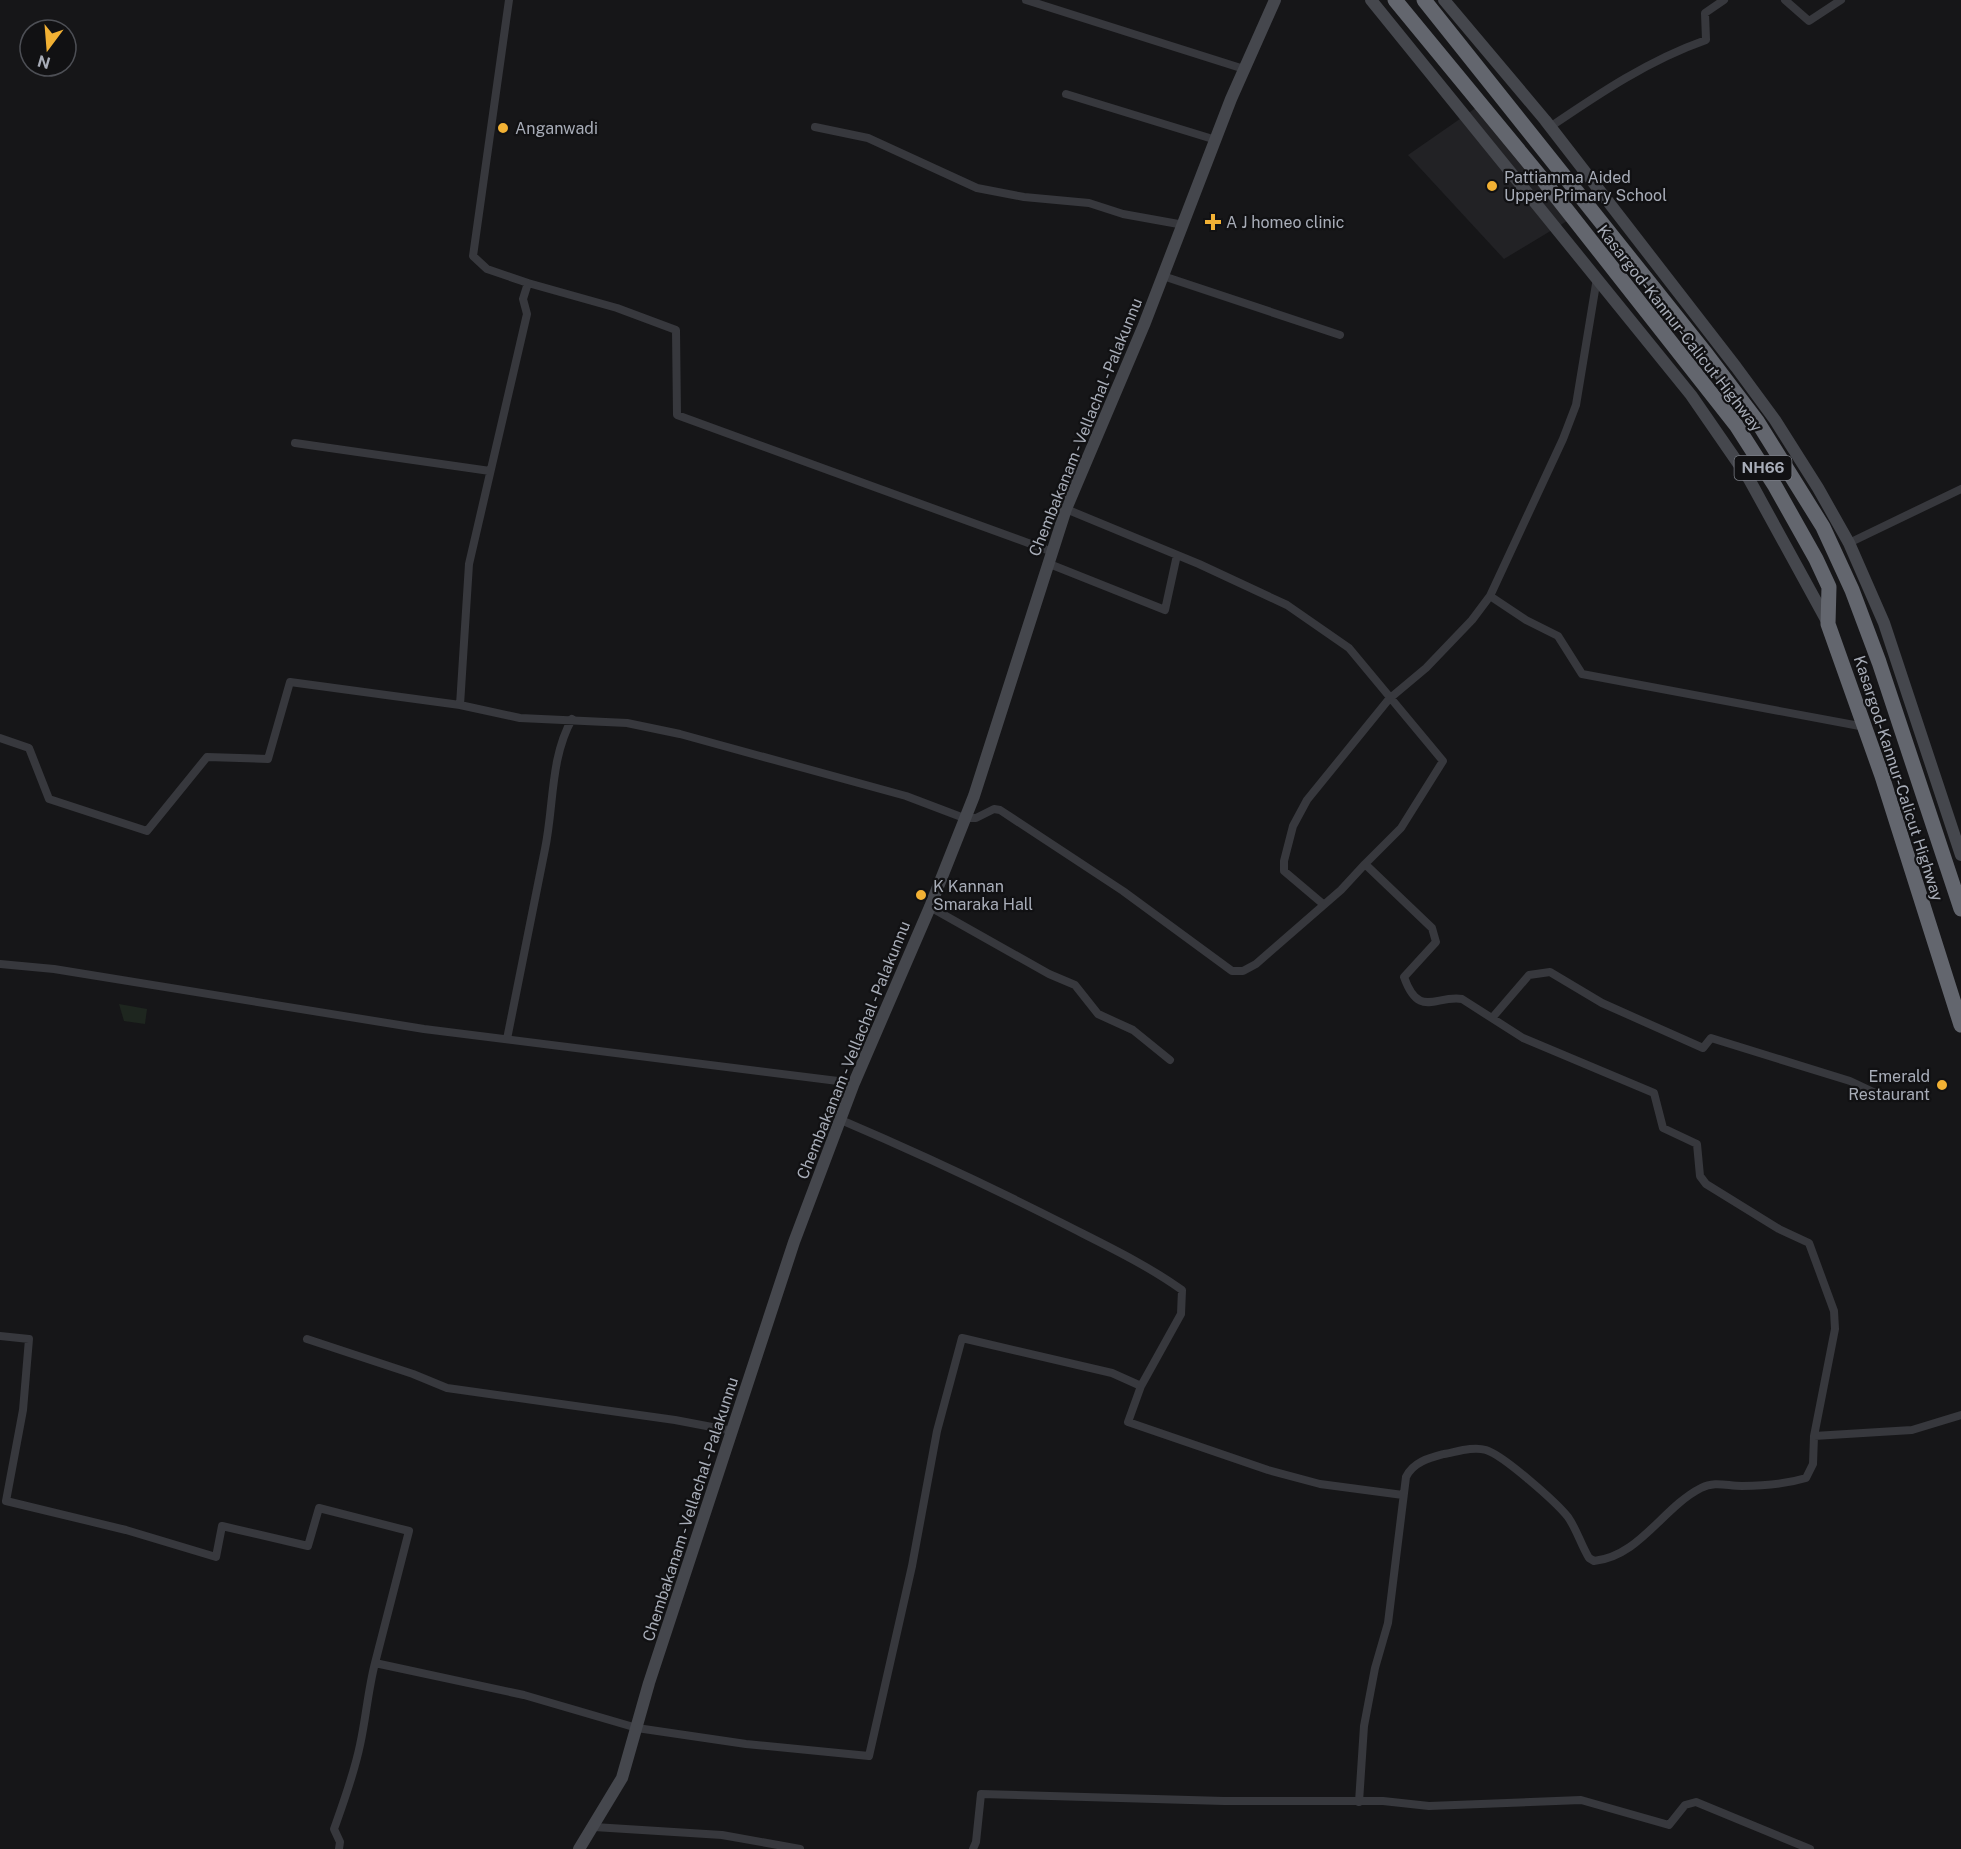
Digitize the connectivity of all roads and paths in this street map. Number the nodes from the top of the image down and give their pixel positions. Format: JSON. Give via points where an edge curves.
{"nodes":[{"id":1,"x":509,"y":0,"type":"edge"},
{"id":2,"x":1026,"y":0,"type":"edge"},
{"id":3,"x":1275,"y":0,"type":"edge"},
{"id":4,"x":1371,"y":0,"type":"edge"},
{"id":5,"x":1395,"y":0,"type":"edge"},
{"id":6,"x":1424,"y":0,"type":"edge"},
{"id":7,"x":1444,"y":0,"type":"edge"},
{"id":8,"x":1724,"y":0,"type":"edge"},
{"id":9,"x":1785,"y":0,"type":"edge"},
{"id":10,"x":1841,"y":0,"type":"edge"},
{"id":11,"x":1244,"y":69,"type":"junction"},
{"id":12,"x":1066,"y":94,"type":"dead end"},
{"id":13,"x":815,"y":127,"type":"dead end"},
{"id":14,"x":1550,"y":127,"type":"junction"},
{"id":15,"x":1216,"y":140,"type":"junction"},
{"id":16,"x":1184,"y":225,"type":"junction"},
{"id":17,"x":1163,"y":276,"type":"junction"},
{"id":18,"x":1597,"y":277,"type":"junction"},
{"id":19,"x":528,"y":282,"type":"junction"},
{"id":20,"x":1340,"y":335,"type":"dead end"},
{"id":21,"x":295,"y":444,"type":"dead end"},
{"id":22,"x":490,"y":471,"type":"junction"},
{"id":23,"x":1961,"y":489,"type":"edge"},
{"id":24,"x":1066,"y":509,"type":"junction"},
{"id":25,"x":1849,"y":543,"type":"junction"},
{"id":26,"x":1177,"y":555,"type":"junction"},
{"id":27,"x":1049,"y":557,"type":"junction"},
{"id":28,"x":1490,"y":596,"type":"junction"},
{"id":29,"x":1828,"y":624,"type":"junction"},
{"id":30,"x":1389,"y":699,"type":"junction"},
{"id":31,"x":460,"y":705,"type":"junction"},
{"id":32,"x":572,"y":719,"type":"junction"},
{"id":33,"x":1865,"y":727,"type":"junction"},
{"id":34,"x":0,"y":738,"type":"edge"},
{"id":35,"x":964,"y":818,"type":"junction"},
{"id":36,"x":1961,"y":855,"type":"edge"},
{"id":37,"x":1365,"y":864,"type":"junction"},
{"id":38,"x":1323,"y":904,"type":"junction"},
{"id":39,"x":930,"y":907,"type":"junction"},
{"id":40,"x":1961,"y":909,"type":"edge"},
{"id":41,"x":0,"y":964,"type":"edge"},
{"id":42,"x":1492,"y":1018,"type":"junction"},
{"id":43,"x":1961,"y":1025,"type":"edge"},
{"id":44,"x":507,"y":1040,"type":"junction"},
{"id":45,"x":1170,"y":1060,"type":"dead end"},
{"id":46,"x":854,"y":1083,"type":"junction"},
{"id":47,"x":1884,"y":1097,"type":"dead end"},
{"id":48,"x":842,"y":1120,"type":"junction"},
{"id":49,"x":0,"y":1336,"type":"edge"},
{"id":50,"x":307,"y":1339,"type":"dead end"},
{"id":51,"x":1141,"y":1386,"type":"junction"},
{"id":52,"x":1961,"y":1415,"type":"edge"},
{"id":53,"x":733,"y":1431,"type":"junction"},
{"id":54,"x":1814,"y":1436,"type":"junction"},
{"id":55,"x":1403,"y":1495,"type":"junction"},
{"id":56,"x":375,"y":1663,"type":"junction"},
{"id":57,"x":637,"y":1728,"type":"junction"},
{"id":58,"x":1359,"y":1802,"type":"junction"},
{"id":59,"x":594,"y":1827,"type":"junction"},
{"id":60,"x":339,"y":1849,"type":"edge"},
{"id":61,"x":579,"y":1849,"type":"edge"},
{"id":62,"x":800,"y":1849,"type":"edge"},
{"id":63,"x":973,"y":1849,"type":"edge"},
{"id":64,"x":1810,"y":1849,"type":"edge"}],
"edges":[{"from":1,"to":19,"type":"street","via":[[473,256],[487,269]]},
{"from":2,"to":11,"type":"street"},
{"from":3,"to":11,"type":"main road","name":"Chembakanam - Vellachal - Palakunnu"},
{"from":4,"to":18,"type":"main road"},
{"from":5,"to":29,"type":"highway","name":"Kasargod-Kannur-Calicut Highway","number":"NH66","via":[[1736,425],[1775,486],[1830,587]]},
{"from":6,"to":40,"type":"highway","name":"Kasargod-Kannur-Calicut Highway","number":"NH66","via":[[1722,374],[1757,421],[1823,527],[1879,662]]},
{"from":7,"to":14,"type":"main road"},
{"from":8,"to":14,"type":"street","via":[[1705,13],[1706,40],[1673,51],[1604,90]]},
{"from":9,"to":10,"type":"street","via":[[1809,21]]},
{"from":11,"to":15,"type":"main road","name":"Chembakanam - Vellachal - Palakunnu"},
{"from":12,"to":15,"type":"street"},
{"from":13,"to":16,"type":"street","via":[[868,138],[977,188],[1089,203],[1123,214]]},
{"from":14,"to":25,"type":"main road","via":[[1775,420]]},
{"from":15,"to":16,"type":"main road","name":"Chembakanam - Vellachal - Palakunnu"},
{"from":16,"to":17,"type":"main road","name":"Chembakanam - Vellachal - Palakunnu"},
{"from":17,"to":20,"type":"street"},
{"from":17,"to":24,"type":"main road","name":"Chembakanam - Vellachal - Palakunnu"},
{"from":18,"to":28,"type":"street","via":[[1576,405]]},
{"from":18,"to":29,"type":"main road","via":[[1691,395],[1749,479]]},
{"from":19,"to":22,"type":"street","via":[[523,299],[527,314]]},
{"from":19,"to":27,"type":"street","via":[[676,330],[677,415]]},
{"from":21,"to":22,"type":"street"},
{"from":22,"to":31,"type":"street","via":[[469,564]]},
{"from":23,"to":25,"type":"street"},
{"from":24,"to":26,"type":"street"},
{"from":24,"to":27,"type":"main road","name":"Chembakanam - Vellachal - Palakunnu"},
{"from":25,"to":36,"type":"main road","via":[[1884,622]]},
{"from":26,"to":27,"type":"street","via":[[1165,610]]},
{"from":26,"to":30,"type":"street","via":[[1287,606],[1349,648]]},
{"from":27,"to":35,"type":"main road","name":"Chembakanam - Vellachal - Palakunnu","via":[[984,768]]},
{"from":28,"to":30,"type":"street","via":[[1426,668]]},
{"from":28,"to":33,"type":"street","via":[[1558,636],[1582,674]]},
{"from":29,"to":33,"type":"highway","name":"Kasargod-Kannur-Calicut Highway","number":"NH66"},
{"from":30,"to":37,"type":"street","via":[[1443,761],[1401,828]]},
{"from":30,"to":38,"type":"street","via":[[1307,800],[1293,826],[1284,872]]},
{"from":31,"to":32,"type":"street","via":[[520,718]]},
{"from":31,"to":34,"type":"street","via":[[290,682],[267,759],[207,757],[147,831],[49,799],[29,748]]},
{"from":32,"to":35,"type":"street","via":[[627,723],[680,734],[906,796]]},
{"from":32,"to":44,"type":"street","via":[[559,749],[545,849]]},
{"from":33,"to":43,"type":"highway","name":"Kasargod-Kannur-Calicut Highway","number":"NH66"},
{"from":35,"to":38,"type":"street","via":[[1000,810],[1123,891],[1232,970],[1256,964]]},
{"from":35,"to":39,"type":"main road","name":"Chembakanam - Vellachal - Palakunnu"},
{"from":37,"to":38,"type":"street"},
{"from":37,"to":42,"type":"street","via":[[1432,928],[1436,942],[1404,977],[1415,998],[1433,1004],[1452,997],[1462,999]]},
{"from":39,"to":45,"type":"street","via":[[1075,985],[1098,1014],[1133,1030]]},
{"from":39,"to":46,"type":"main road","name":"Chembakanam - Vellachal - Palakunnu"},
{"from":41,"to":44,"type":"street","via":[[54,969]]},
{"from":42,"to":47,"type":"street","via":[[1529,975],[1550,972],[1602,1003],[1702,1048],[1712,1038],[1850,1081]]},
{"from":42,"to":54,"type":"street","via":[[1523,1038],[1654,1093],[1663,1128],[1697,1144],[1700,1176],[1706,1184],[1809,1243],[1834,1311],[1835,1329]]},
{"from":44,"to":46,"type":"street"},
{"from":46,"to":48,"type":"main road","name":"Chembakanam - Vellachal - Palakunnu"},
{"from":48,"to":51,"type":"street","via":[[1028,1206],[1154,1270],[1182,1290],[1181,1314]]},
{"from":48,"to":53,"type":"main road","name":"Chembakanam - Vellachal - Palakunnu","via":[[794,1242]]},
{"from":49,"to":56,"type":"street","via":[[29,1339],[23,1410],[6,1501],[216,1557],[222,1526],[308,1546],[319,1508],[409,1531]]},
{"from":50,"to":53,"type":"street","via":[[447,1388]]},
{"from":51,"to":55,"type":"street","via":[[1128,1422],[1320,1484]]},
{"from":51,"to":57,"type":"street","via":[[1112,1373],[962,1338],[937,1431],[912,1566],[869,1756]]},
{"from":52,"to":54,"type":"street","via":[[1912,1430]]},
{"from":53,"to":57,"type":"main road","name":"Chembakanam - Vellachal - Palakunnu","via":[[700,1523]]},
{"from":54,"to":55,"type":"street","via":[[1813,1464],[1806,1478],[1760,1485],[1720,1483],[1701,1488],[1662,1516],[1641,1539],[1600,1560],[1589,1558],[1574,1527],[1554,1501],[1496,1454],[1483,1449],[1461,1450],[1410,1468]]},
{"from":55,"to":58,"type":"street","via":[[1388,1623],[1364,1726]]},
{"from":56,"to":57,"type":"street","via":[[524,1695]]},
{"from":56,"to":60,"type":"street","via":[[360,1743],[333,1829]]},
{"from":57,"to":59,"type":"main road","name":"Chembakanam - Vellachal - Palakunnu","via":[[622,1778]]},
{"from":58,"to":63,"type":"street","via":[[981,1794]]},
{"from":58,"to":64,"type":"street","via":[[1429,1806],[1581,1800],[1669,1825],[1685,1805],[1696,1802]]},
{"from":59,"to":61,"type":"main road","name":"Chembakanam - Vellachal - Palakunnu"},
{"from":59,"to":62,"type":"street","via":[[722,1835]]}]}
